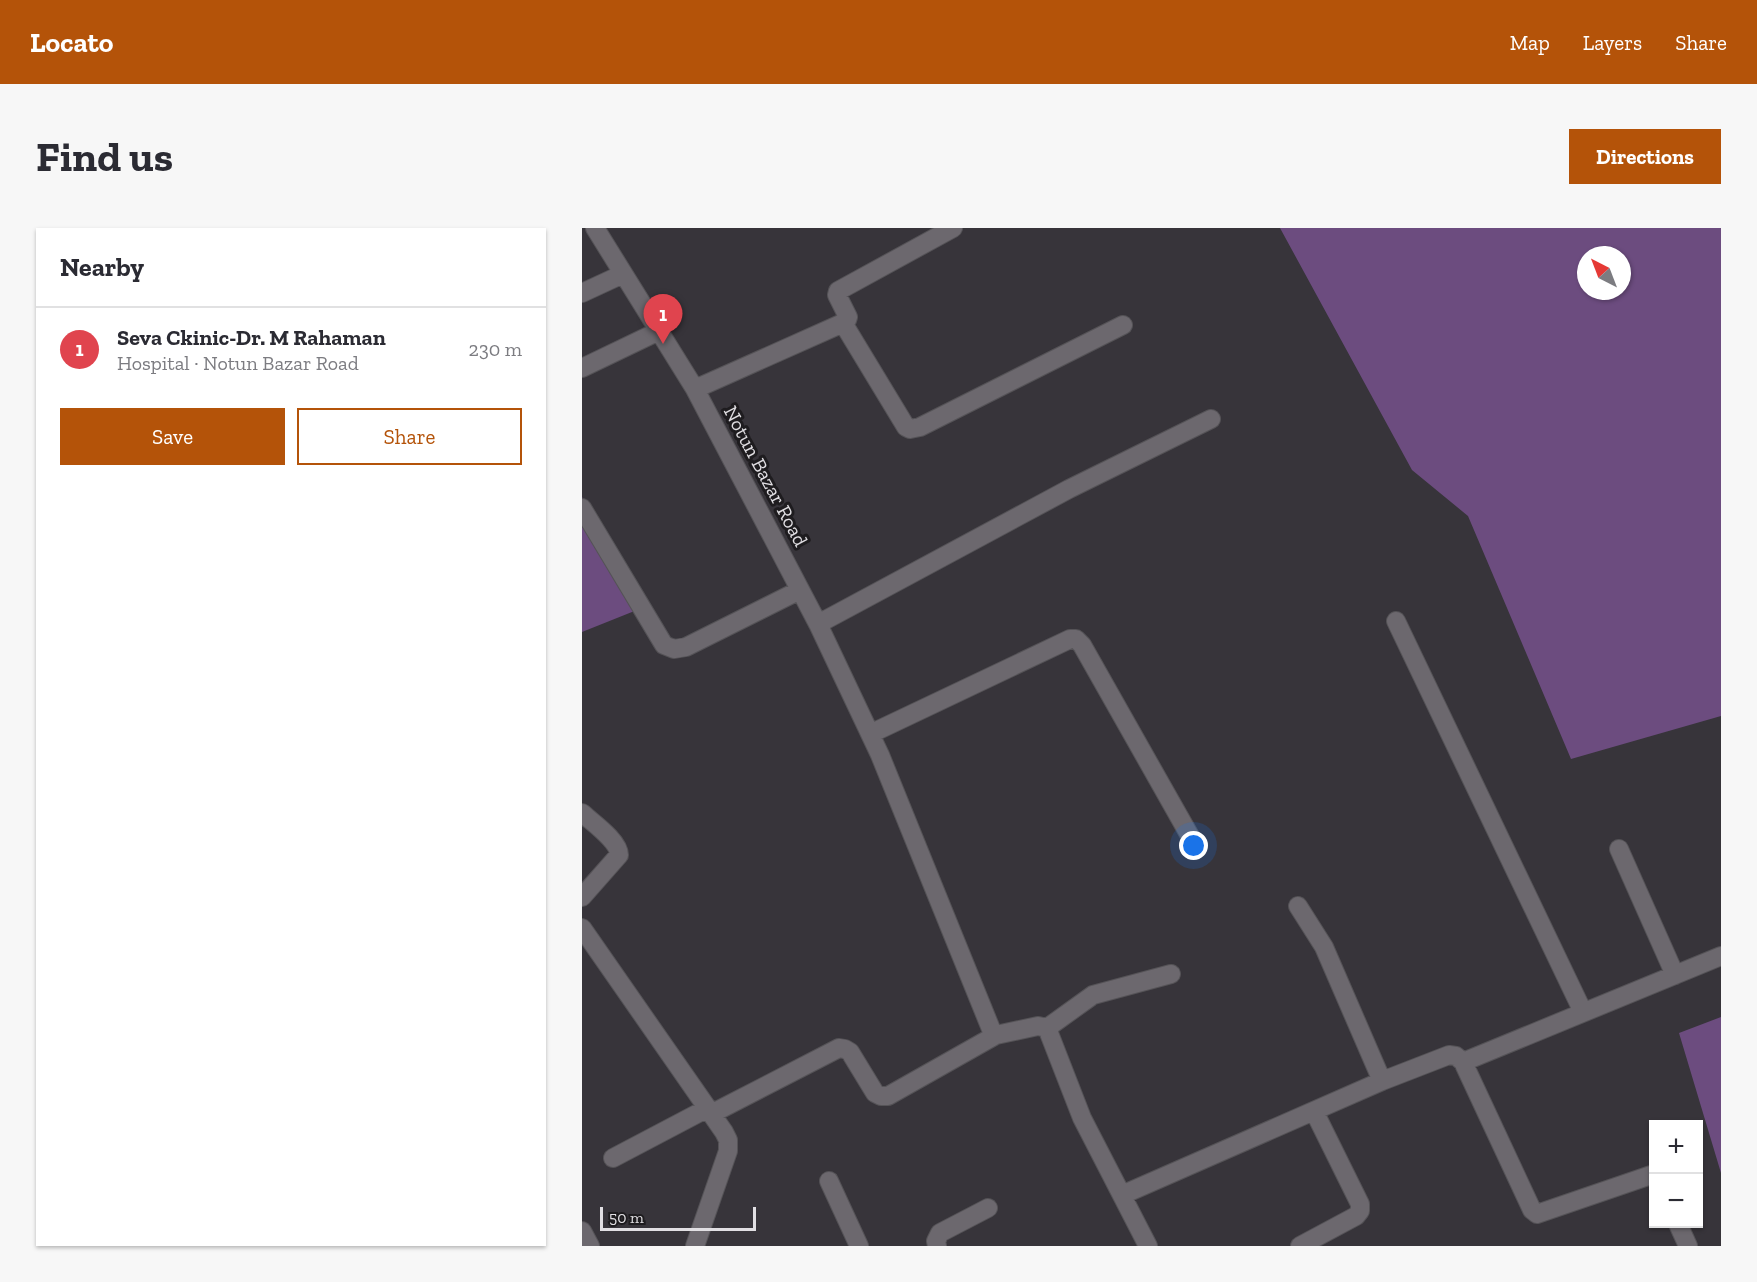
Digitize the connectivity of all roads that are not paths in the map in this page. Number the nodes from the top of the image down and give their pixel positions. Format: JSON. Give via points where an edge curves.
{"nodes":[{"id":1,"x":595,"y":228,"type":"edge"},
{"id":2,"x":953,"y":228,"type":"edge"},
{"id":3,"x":623,"y":274,"type":"junction"},
{"id":4,"x":582,"y":293,"type":"edge"},
{"id":5,"x":843,"y":322,"type":"junction"},
{"id":6,"x":1123,"y":325,"type":"dead end"},
{"id":7,"x":659,"y":331,"type":"junction"},
{"id":8,"x":582,"y":368,"type":"edge"},
{"id":9,"x":695,"y":389,"type":"junction"},
{"id":10,"x":1211,"y":419,"type":"dead end"},
{"id":11,"x":582,"y":508,"type":"edge"},
{"id":12,"x":801,"y":590,"type":"junction"},
{"id":13,"x":1396,"y":621,"type":"dead end"},
{"id":14,"x":818,"y":624,"type":"junction"},
{"id":15,"x":870,"y":734,"type":"junction"},
{"id":16,"x":582,"y":813,"type":"edge"},
{"id":17,"x":1190,"y":836,"type":"dead end"},
{"id":18,"x":1619,"y":849,"type":"dead end"},
{"id":19,"x":582,"y":897,"type":"edge"},
{"id":20,"x":1298,"y":906,"type":"dead end"},
{"id":21,"x":582,"y":928,"type":"edge"},
{"id":22,"x":1721,"y":956,"type":"edge"},
{"id":23,"x":1171,"y":974,"type":"dead end"},
{"id":24,"x":1675,"y":975,"type":"junction"},
{"id":25,"x":1583,"y":1012,"type":"junction"},
{"id":26,"x":1047,"y":1028,"type":"junction"},
{"id":27,"x":996,"y":1035,"type":"junction"},
{"id":28,"x":1463,"y":1062,"type":"junction"},
{"id":29,"x":1382,"y":1081,"type":"junction"},
{"id":30,"x":710,"y":1111,"type":"junction"},
{"id":31,"x":1314,"y":1111,"type":"junction"},
{"id":32,"x":614,"y":1158,"type":"dead end"},
{"id":33,"x":1649,"y":1176,"type":"edge"},
{"id":34,"x":829,"y":1181,"type":"dead end"},
{"id":35,"x":1122,"y":1195,"type":"junction"},
{"id":36,"x":988,"y":1209,"type":"dead end"},
{"id":37,"x":1680,"y":1228,"type":"edge"},
{"id":38,"x":582,"y":1231,"type":"edge"},
{"id":39,"x":590,"y":1246,"type":"edge"},
{"id":40,"x":695,"y":1246,"type":"edge"},
{"id":41,"x":859,"y":1246,"type":"edge"},
{"id":42,"x":938,"y":1246,"type":"edge"},
{"id":43,"x":1148,"y":1246,"type":"edge"},
{"id":44,"x":1300,"y":1246,"type":"edge"},
{"id":45,"x":1688,"y":1246,"type":"edge"}],
"edges":[{"from":1,"to":3,"type":"street","name":"Notun Bazar Road"},
{"from":2,"to":5,"type":"street","via":[[838,291],[848,317]]},
{"from":3,"to":4,"type":"street"},
{"from":3,"to":7,"type":"street","name":"Notun Bazar Road"},
{"from":5,"to":6,"type":"street","via":[[910,429]]},
{"from":5,"to":9,"type":"street"},
{"from":7,"to":8,"type":"street"},
{"from":7,"to":9,"type":"street","name":"Notun Bazar Road"},
{"from":9,"to":12,"type":"street","name":"Notun Bazar Road"},
{"from":10,"to":14,"type":"street","via":[[1060,494]]},
{"from":11,"to":12,"type":"street","via":[[664,645],[674,649],[686,647]]},
{"from":12,"to":14,"type":"street","name":"Notun Bazar Road"},
{"from":13,"to":25,"type":"street"},
{"from":14,"to":15,"type":"street","name":"Notun Bazar Road"},
{"from":15,"to":17,"type":"street","via":[[1076,639]]},
{"from":15,"to":27,"type":"street","name":"Notun Bazar Road"},
{"from":16,"to":19,"type":"street","via":[[619,848],[619,855]]},
{"from":18,"to":24,"type":"street"},
{"from":20,"to":29,"type":"street","via":[[1324,947]]},
{"from":21,"to":30,"type":"street"},
{"from":22,"to":24,"type":"street"},
{"from":23,"to":26,"type":"street","via":[[1093,995]]},
{"from":24,"to":25,"type":"street"},
{"from":25,"to":28,"type":"street"},
{"from":26,"to":27,"type":"street","via":[[1038,1026]]},
{"from":26,"to":35,"type":"street","via":[[1082,1118]]},
{"from":27,"to":30,"type":"street","via":[[888,1096],[874,1093],[850,1052],[839,1048]]},
{"from":28,"to":29,"type":"street","via":[[1449,1055]]},
{"from":28,"to":33,"type":"street","via":[[1537,1214]]},
{"from":29,"to":31,"type":"street"},
{"from":30,"to":32,"type":"street"},
{"from":30,"to":40,"type":"street","via":[[728,1140],[728,1151]]},
{"from":31,"to":35,"type":"street"},
{"from":31,"to":44,"type":"street","via":[[1360,1211]]},
{"from":34,"to":41,"type":"street"},
{"from":35,"to":43,"type":"street"},
{"from":36,"to":42,"type":"street","via":[[940,1233]]},
{"from":37,"to":45,"type":"street"},
{"from":38,"to":39,"type":"street"}]}
